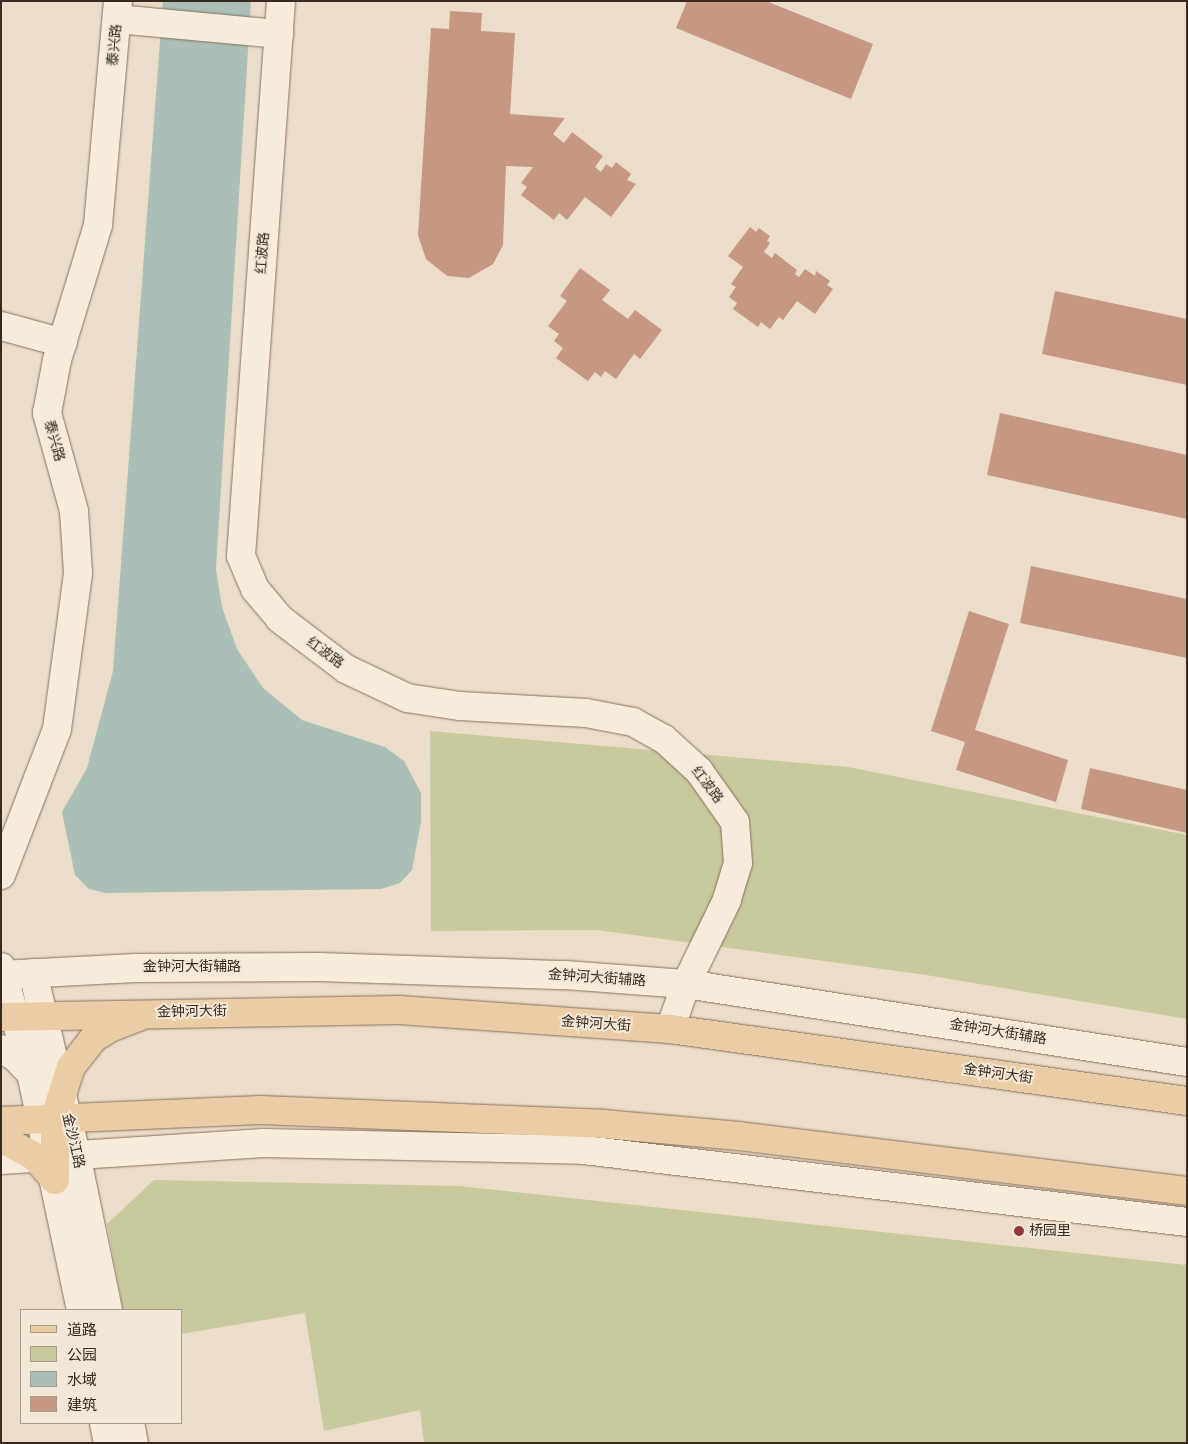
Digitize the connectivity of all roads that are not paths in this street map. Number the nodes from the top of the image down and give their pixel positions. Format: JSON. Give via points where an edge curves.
{"nodes":[{"id":1,"x":281,"y":1,"type":"edge"},
{"id":2,"x":118,"y":10,"type":"edge"},
{"id":3,"x":266,"y":33,"type":"junction"},
{"id":4,"x":1,"y":326,"type":"edge"},
{"id":5,"x":63,"y":343,"type":"junction"},
{"id":6,"x":1,"y":875,"type":"edge"},
{"id":7,"x":2,"y":972,"type":"edge"},
{"id":8,"x":33,"y":973,"type":"junction"},
{"id":9,"x":686,"y":984,"type":"junction"},
{"id":10,"x":156,"y":1012,"type":"junction"},
{"id":11,"x":45,"y":1014,"type":"junction"},
{"id":12,"x":8,"y":1016,"type":"edge"},
{"id":13,"x":670,"y":1029,"type":"junction"},
{"id":14,"x":1,"y":1049,"type":"edge"},
{"id":15,"x":1187,"y":1062,"type":"edge"},
{"id":16,"x":31,"y":1073,"type":"junction"},
{"id":17,"x":62,"y":1089,"type":"junction"},
{"id":18,"x":1187,"y":1101,"type":"edge"},
{"id":19,"x":130,"y":1113,"type":"junction"},
{"id":20,"x":55,"y":1117,"type":"junction"},
{"id":21,"x":1,"y":1121,"type":"edge"},
{"id":22,"x":1,"y":1138,"type":"edge"},
{"id":23,"x":1,"y":1160,"type":"edge"},
{"id":24,"x":64,"y":1161,"type":"junction"},
{"id":25,"x":1187,"y":1191,"type":"edge"},
{"id":26,"x":1187,"y":1222,"type":"edge"},
{"id":27,"x":81,"y":1309,"type":"edge"},
{"id":28,"x":108,"y":1309,"type":"edge"},
{"id":29,"x":104,"y":1424,"type":"edge"},
{"id":30,"x":130,"y":1424,"type":"edge"},
{"id":31,"x":108,"y":1443,"type":"edge"},
{"id":32,"x":134,"y":1443,"type":"edge"}],
"edges":[{"from":1,"to":3,"type":"street","name":"红波路"},
{"from":2,"to":3,"type":"street","via":[[143,22]]},
{"from":2,"to":5,"type":"street","name":"泰兴路","via":[[98,225]]},
{"from":3,"to":9,"type":"street","name":"红波路","via":[[241,556],[255,588],[280,619],[346,668],[406,698],[460,706],[586,713],[633,722],[664,739],[699,771],[735,822],[738,863],[726,900]]},
{"from":4,"to":5,"type":"street"},
{"from":5,"to":6,"type":"street","name":"泰兴路","via":[[47,413],[74,511],[78,573],[57,729]]},
{"from":7,"to":8,"type":"street","name":"金钟河大街辅路"},
{"from":7,"to":12,"type":"street"},
{"from":8,"to":9,"type":"street","name":"金钟河大街辅路","via":[[136,968],[319,967],[565,975]]},
{"from":8,"to":11,"type":"street"},
{"from":9,"to":13,"type":"street","name":"红波路"},
{"from":9,"to":15,"type":"street","name":"金钟河大街辅路"},
{"from":10,"to":11,"type":"main road","name":"金钟河大街"},
{"from":10,"to":13,"type":"main road","name":"金钟河大街","via":[[400,1010]]},
{"from":10,"to":17,"type":"main road","via":[[128,1020],[94,1038],[71,1067]]},
{"from":11,"to":12,"type":"main road","name":"金钟河大街"},
{"from":11,"to":17,"type":"street"},
{"from":12,"to":16,"type":"street"},
{"from":13,"to":18,"type":"main road","name":"金钟河大街"},
{"from":14,"to":16,"type":"street"},
{"from":16,"to":20,"type":"street"},
{"from":17,"to":20,"type":"main road"},
{"from":19,"to":20,"type":"main road"},
{"from":19,"to":24,"type":"street","via":[[104,1128]]},
{"from":19,"to":25,"type":"main road","via":[[261,1110],[602,1124],[739,1136]]},
{"from":20,"to":21,"type":"main road"},
{"from":20,"to":24,"type":"main road"},
{"from":22,"to":24,"type":"main road"},
{"from":23,"to":24,"type":"street"},
{"from":24,"to":26,"type":"street","via":[[263,1143],[584,1150]]},
{"from":24,"to":27,"type":"street","name":"金沙江路"},
{"from":24,"to":28,"type":"street","name":"金沙江路"},
{"from":29,"to":31,"type":"street"},
{"from":30,"to":32,"type":"street"}]}
